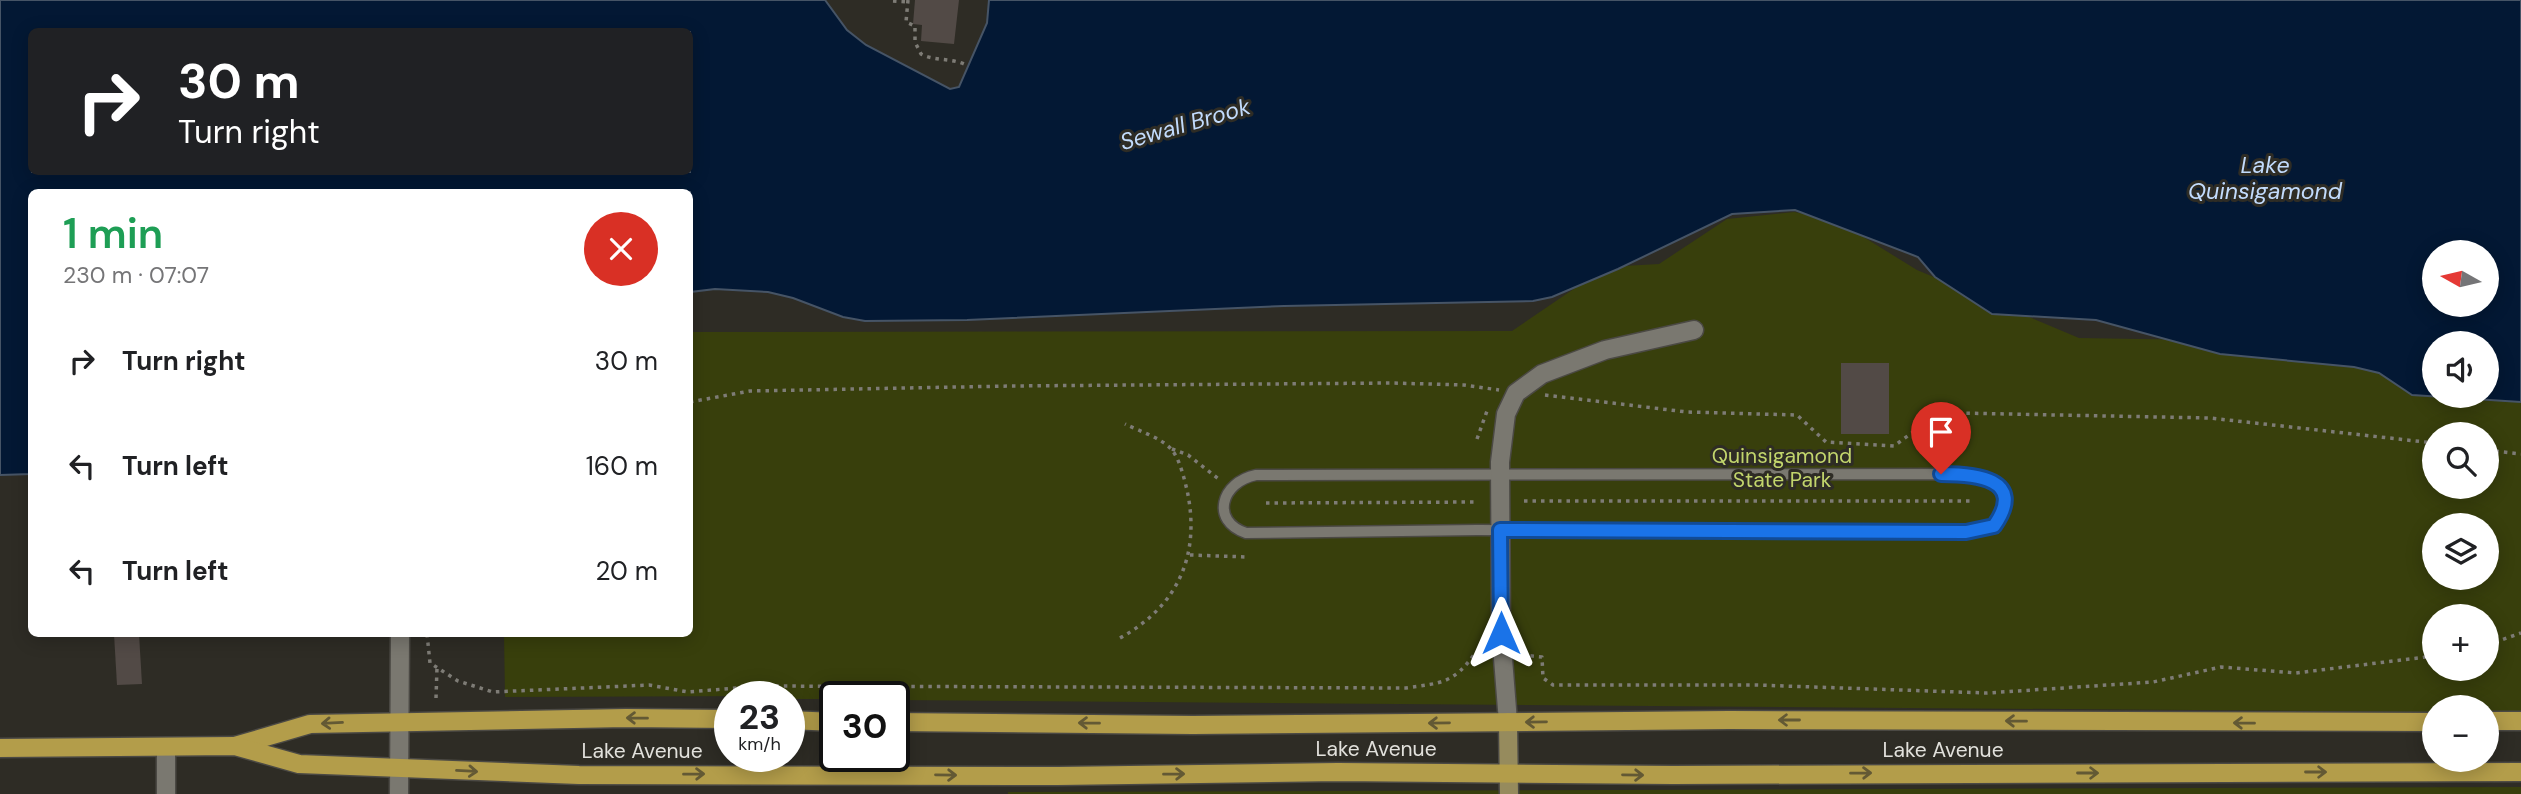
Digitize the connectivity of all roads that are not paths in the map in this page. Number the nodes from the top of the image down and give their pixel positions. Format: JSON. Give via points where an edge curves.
{"nodes":[{"id":1,"x":1694,"y":330,"type":"dead end"},
{"id":2,"x":1500,"y":475,"type":"junction"},
{"id":3,"x":1500,"y":530,"type":"junction"},
{"id":4,"x":400,"y":637,"type":"edge"},
{"id":5,"x":714,"y":719,"type":"edge"},
{"id":6,"x":2521,"y":720,"type":"edge"},
{"id":7,"x":2499,"y":721,"type":"edge"},
{"id":8,"x":400,"y":722,"type":"junction"},
{"id":9,"x":910,"y":722,"type":"edge"},
{"id":10,"x":1508,"y":722,"type":"junction"},
{"id":11,"x":2422,"y":722,"type":"edge"},
{"id":12,"x":166,"y":747,"type":"junction"},
{"id":13,"x":234,"y":747,"type":"junction"},
{"id":14,"x":0,"y":748,"type":"edge"},
{"id":15,"x":399,"y":766,"type":"junction"},
{"id":16,"x":1510,"y":772,"type":"junction"},
{"id":17,"x":2521,"y":772,"type":"edge"},
{"id":18,"x":166,"y":794,"type":"edge"},
{"id":19,"x":399,"y":794,"type":"edge"},
{"id":20,"x":1509,"y":794,"type":"edge"}],
"edges":[{"from":1,"to":2,"type":"street","via":[[1577,359],[1542,374],[1516,393],[1502,426]]},
{"from":2,"to":3,"type":"street"},
{"from":2,"to":3,"type":"lane","via":[[1256,475],[1233,484],[1224,505],[1232,524],[1247,533]]},
{"from":2,"to":3,"type":"lane","via":[[1969,474],[1991,480],[2003,496],[2004,508],[1994,526],[1966,532]]},
{"from":3,"to":10,"type":"street","via":[[1501,655]]},
{"from":4,"to":8,"type":"street"},
{"from":5,"to":8,"type":"main road","name":"Lake Avenue","one_way":true},
{"from":6,"to":7,"type":"main road"},
{"from":8,"to":13,"type":"main road","name":"Lake Avenue","one_way":true,"via":[[310,724]]},
{"from":8,"to":15,"type":"street"},
{"from":10,"to":9,"type":"main road","name":"Lake Avenue","one_way":true},
{"from":11,"to":10,"type":"main road","name":"Lake Avenue","one_way":true},
{"from":10,"to":16,"type":"main road"},
{"from":12,"to":13,"type":"main road","name":"Lake Avenue"},
{"from":12,"to":14,"type":"main road","name":"Lake Avenue"},
{"from":12,"to":18,"type":"street"},
{"from":13,"to":15,"type":"main road","name":"Lake Avenue","via":[[299,764]]},
{"from":15,"to":16,"type":"main road","name":"Lake Avenue","one_way":true,"via":[[579,775]]},
{"from":15,"to":19,"type":"street"},
{"from":16,"to":17,"type":"main road","name":"Lake Avenue","one_way":true},
{"from":16,"to":20,"type":"main road"}]}
